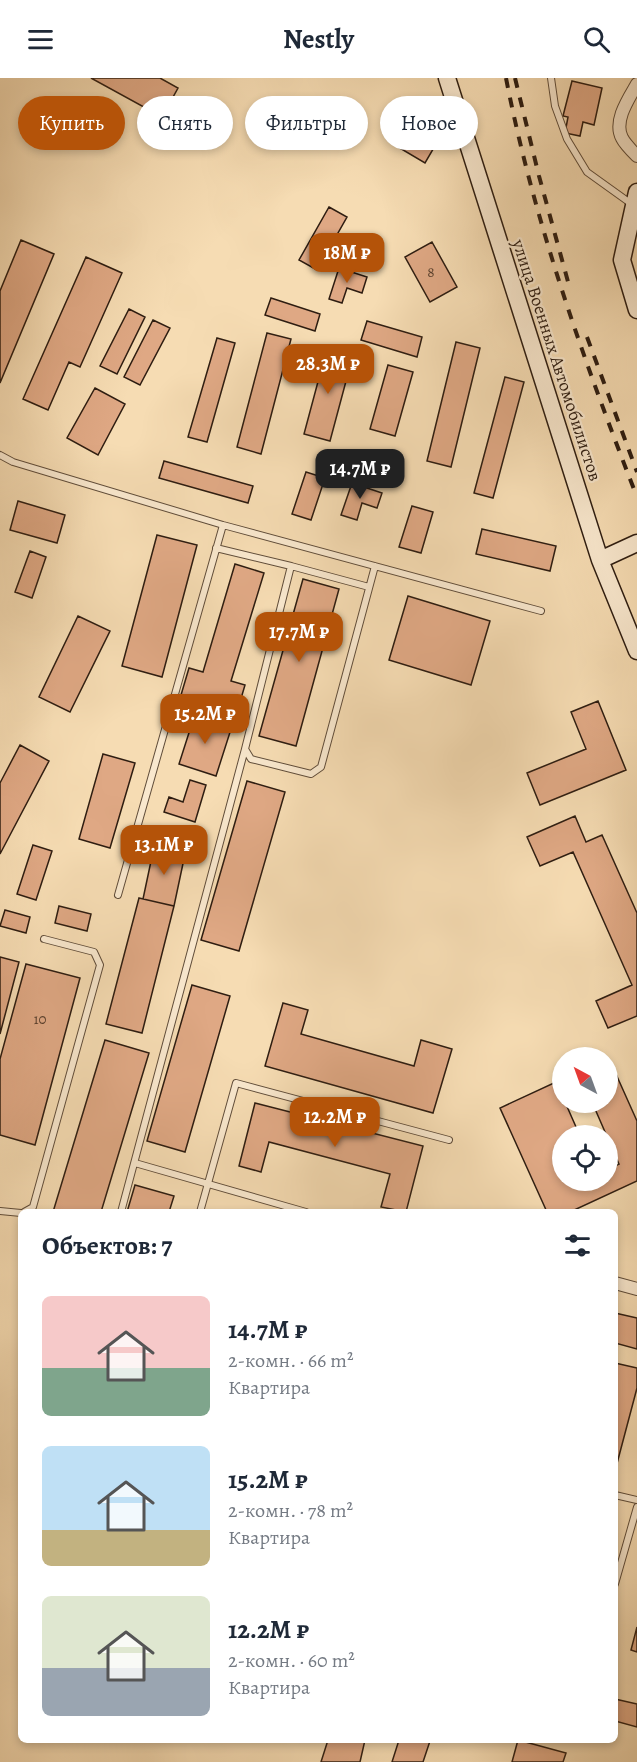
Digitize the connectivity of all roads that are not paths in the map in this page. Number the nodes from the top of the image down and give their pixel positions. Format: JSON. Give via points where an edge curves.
{"nodes":[{"id":1,"x":447,"y":78,"type":"edge"},
{"id":2,"x":551,"y":78,"type":"edge"},
{"id":3,"x":637,"y":84,"type":"edge"},
{"id":4,"x":637,"y":156,"type":"edge"},
{"id":5,"x":636,"y":201,"type":"edge"},
{"id":6,"x":637,"y":310,"type":"edge"},
{"id":7,"x":0,"y":455,"type":"edge"},
{"id":8,"x":223,"y":525,"type":"junction"},
{"id":9,"x":637,"y":543,"type":"edge"},
{"id":10,"x":216,"y":548,"type":"junction"},
{"id":11,"x":600,"y":560,"type":"junction"},
{"id":12,"x":291,"y":566,"type":"junction"},
{"id":13,"x":375,"y":566,"type":"junction"},
{"id":14,"x":369,"y":587,"type":"junction"},
{"id":15,"x":541,"y":611,"type":"dead end"},
{"id":16,"x":637,"y":651,"type":"edge"},
{"id":17,"x":244,"y":749,"type":"junction"},
{"id":18,"x":118,"y":895,"type":"dead end"},
{"id":19,"x":44,"y":939,"type":"dead end"},
{"id":20,"x":449,"y":1140,"type":"dead end"},
{"id":21,"x":135,"y":1162,"type":"junction"},
{"id":22,"x":208,"y":1184,"type":"junction"},
{"id":23,"x":29,"y":1209,"type":"edge"},
{"id":24,"x":122,"y":1209,"type":"edge"},
{"id":25,"x":201,"y":1209,"type":"edge"},
{"id":26,"x":296,"y":1209,"type":"edge"},
{"id":27,"x":0,"y":1210,"type":"edge"},
{"id":28,"x":18,"y":1212,"type":"edge"},
{"id":29,"x":618,"y":1284,"type":"edge"},
{"id":30,"x":637,"y":1289,"type":"edge"},
{"id":31,"x":618,"y":1496,"type":"edge"},
{"id":32,"x":637,"y":1500,"type":"edge"},
{"id":33,"x":637,"y":1508,"type":"edge"},
{"id":34,"x":618,"y":1574,"type":"edge"}],
"edges":[{"from":1,"to":11,"type":"street","name":"улица Военных Автомобилистов"},
{"from":2,"to":5,"type":"lane","via":[[555,106],[567,139],[587,172]]},
{"from":3,"to":4,"type":"street","via":[[626,103],[619,129]]},
{"from":5,"to":6,"type":"street","via":[[622,260]]},
{"from":7,"to":8,"type":"lane"},
{"from":8,"to":10,"type":"lane"},
{"from":8,"to":13,"type":"lane"},
{"from":9,"to":11,"type":"street"},
{"from":10,"to":12,"type":"lane"},
{"from":10,"to":18,"type":"lane"},
{"from":11,"to":16,"type":"street","name":"улица Военных Автомобилистов"},
{"from":12,"to":14,"type":"lane"},
{"from":12,"to":17,"type":"lane"},
{"from":13,"to":14,"type":"lane"},
{"from":13,"to":15,"type":"lane"},
{"from":14,"to":17,"type":"lane","via":[[321,767],[311,774],[251,759]]},
{"from":17,"to":21,"type":"lane"},
{"from":19,"to":23,"type":"lane","via":[[94,952],[100,965]]},
{"from":20,"to":22,"type":"lane","via":[[236,1083]]},
{"from":21,"to":22,"type":"lane"},
{"from":21,"to":24,"type":"lane"},
{"from":22,"to":25,"type":"lane"},
{"from":22,"to":26,"type":"lane"},
{"from":27,"to":28,"type":"lane"},
{"from":29,"to":30,"type":"street"},
{"from":31,"to":32,"type":"lane"},
{"from":33,"to":34,"type":"lane"}]}
